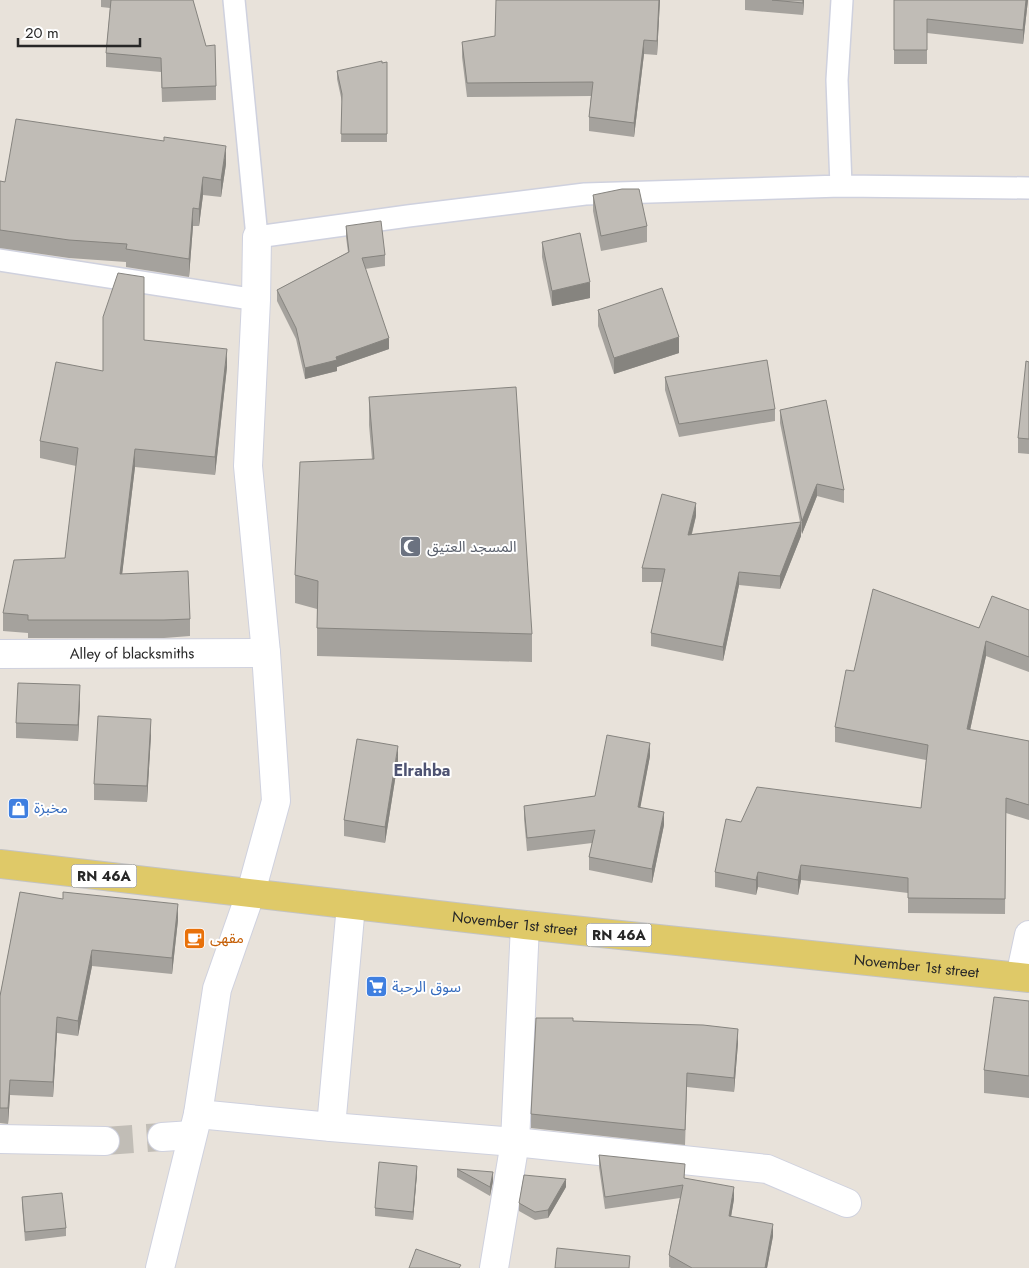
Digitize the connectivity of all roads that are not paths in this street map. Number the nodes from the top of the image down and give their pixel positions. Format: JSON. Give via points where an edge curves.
{"nodes":[{"id":1,"x":234,"y":0,"type":"edge"},
{"id":2,"x":842,"y":0,"type":"edge"},
{"id":3,"x":842,"y":186,"type":"junction"},
{"id":4,"x":1029,"y":188,"type":"edge"},
{"id":5,"x":258,"y":237,"type":"junction"},
{"id":6,"x":0,"y":260,"type":"edge"},
{"id":7,"x":256,"y":300,"type":"junction"},
{"id":8,"x":266,"y":653,"type":"junction"},
{"id":9,"x":0,"y":654,"type":"edge"},
{"id":10,"x":0,"y":864,"type":"edge"},
{"id":11,"x":251,"y":892,"type":"junction"},
{"id":12,"x":351,"y":905,"type":"junction"},
{"id":13,"x":525,"y":925,"type":"junction"},
{"id":14,"x":1029,"y":935,"type":"edge"},
{"id":15,"x":1024,"y":978,"type":"edge"},
{"id":16,"x":195,"y":1125,"type":"junction"},
{"id":17,"x":331,"y":1127,"type":"junction"},
{"id":18,"x":162,"y":1137,"type":"tunnel mouth"},
{"id":19,"x":0,"y":1139,"type":"edge"},
{"id":20,"x":105,"y":1140,"type":"tunnel mouth"},
{"id":21,"x":515,"y":1142,"type":"junction"},
{"id":22,"x":847,"y":1203,"type":"dead end"},
{"id":23,"x":160,"y":1268,"type":"edge"},
{"id":24,"x":494,"y":1268,"type":"edge"}],
"edges":[{"from":1,"to":5,"type":"lane"},
{"from":2,"to":3,"type":"lane","via":[[837,80]]},
{"from":3,"to":4,"type":"lane"},
{"from":3,"to":5,"type":"lane","via":[[585,194]]},
{"from":5,"to":7,"type":"street"},
{"from":6,"to":7,"type":"lane"},
{"from":7,"to":8,"type":"street","via":[[248,466]]},
{"from":8,"to":9,"type":"street","name":"Alley of blacksmiths"},
{"from":8,"to":11,"type":"street","via":[[276,801]]},
{"from":10,"to":11,"type":"main road","name":"November 1st street","number":"RN 46A"},
{"from":11,"to":12,"type":"main road","name":"November 1st street","number":"RN 46A"},
{"from":11,"to":16,"type":"street","via":[[217,989]]},
{"from":12,"to":13,"type":"main road","name":"November 1st street","number":"RN 46A"},
{"from":12,"to":17,"type":"street"},
{"from":13,"to":15,"type":"main road","name":"November 1st street","number":"RN 46A"},
{"from":13,"to":21,"type":"street"},
{"from":14,"to":15,"type":"street"},
{"from":16,"to":17,"type":"street"},
{"from":16,"to":18,"type":"street"},
{"from":16,"to":23,"type":"street"},
{"from":17,"to":21,"type":"street"},
{"from":19,"to":20,"type":"street"},
{"from":21,"to":22,"type":"street","via":[[768,1169]]},
{"from":21,"to":24,"type":"street"}]}
